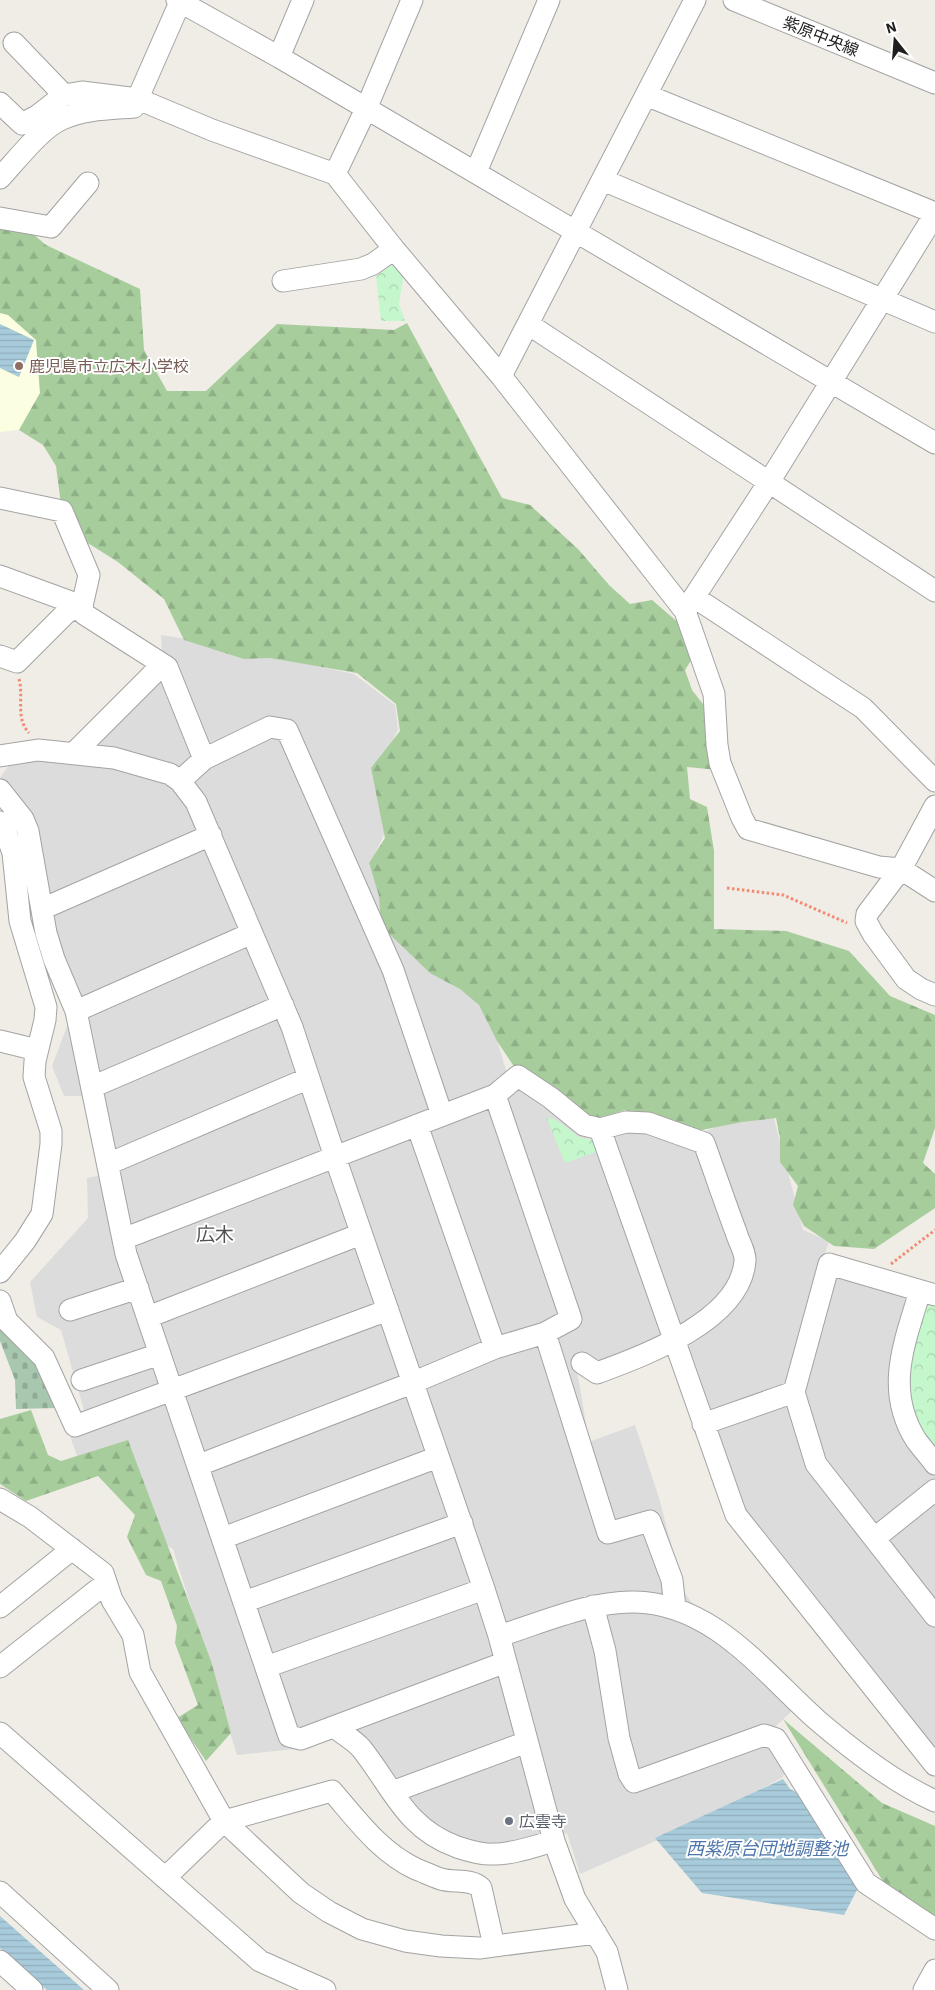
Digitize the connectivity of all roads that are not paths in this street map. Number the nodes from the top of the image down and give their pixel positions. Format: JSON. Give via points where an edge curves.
{"nodes":[{"id":1,"x":303,"y":0,"type":"edge"},
{"id":2,"x":412,"y":0,"type":"edge"},
{"id":3,"x":549,"y":0,"type":"edge"},
{"id":4,"x":695,"y":0,"type":"edge"},
{"id":5,"x":734,"y":0,"type":"edge"},
{"id":6,"x":179,"y":1,"type":"edge"},
{"id":7,"x":14,"y":43,"type":"dead end"},
{"id":8,"x":279,"y":57,"type":"junction"},
{"id":9,"x":935,"y":83,"type":"edge"},
{"id":10,"x":64,"y":95,"type":"junction"},
{"id":11,"x":646,"y":95,"type":"junction"},
{"id":12,"x":138,"y":99,"type":"junction"},
{"id":13,"x":0,"y":104,"type":"edge"},
{"id":14,"x":366,"y":109,"type":"junction"},
{"id":15,"x":476,"y":172,"type":"junction"},
{"id":16,"x":335,"y":174,"type":"junction"},
{"id":17,"x":0,"y":178,"type":"edge"},
{"id":18,"x":603,"y":180,"type":"junction"},
{"id":19,"x":88,"y":183,"type":"dead end"},
{"id":20,"x":935,"y":213,"type":"edge"},
{"id":21,"x":0,"y":218,"type":"edge"},
{"id":22,"x":576,"y":231,"type":"junction"},
{"id":23,"x":394,"y":249,"type":"junction"},
{"id":24,"x":283,"y":281,"type":"dead end"},
{"id":25,"x":882,"y":299,"type":"junction"},
{"id":26,"x":935,"y":322,"type":"edge"},
{"id":27,"x":528,"y":324,"type":"junction"},
{"id":28,"x":501,"y":376,"type":"junction"},
{"id":29,"x":831,"y":382,"type":"junction"},
{"id":30,"x":935,"y":443,"type":"edge"},
{"id":31,"x":769,"y":482,"type":"junction"},
{"id":32,"x":0,"y":498,"type":"edge"},
{"id":33,"x":0,"y":576,"type":"edge"},
{"id":34,"x":935,"y":591,"type":"edge"},
{"id":35,"x":690,"y":604,"type":"junction"},
{"id":36,"x":82,"y":606,"type":"junction"},
{"id":37,"x":8,"y":659,"type":"edge"},
{"id":38,"x":153,"y":674,"type":"dead end"},
{"id":39,"x":74,"y":753,"type":"junction"},
{"id":40,"x":0,"y":756,"type":"edge"},
{"id":41,"x":204,"y":759,"type":"junction"},
{"id":42,"x":935,"y":780,"type":"edge"},
{"id":43,"x":180,"y":781,"type":"junction"},
{"id":44,"x":0,"y":790,"type":"edge"},
{"id":45,"x":935,"y":806,"type":"edge"},
{"id":46,"x":0,"y":822,"type":"edge"},
{"id":47,"x":211,"y":836,"type":"junction"},
{"id":48,"x":901,"y":869,"type":"junction"},
{"id":49,"x":935,"y":891,"type":"edge"},
{"id":50,"x":42,"y":909,"type":"junction"},
{"id":51,"x":252,"y":933,"type":"junction"},
{"id":52,"x":935,"y":995,"type":"edge"},
{"id":53,"x":283,"y":1005,"type":"junction"},
{"id":54,"x":76,"y":1011,"type":"junction"},
{"id":55,"x":0,"y":1041,"type":"edge"},
{"id":56,"x":37,"y":1050,"type":"junction"},
{"id":57,"x":309,"y":1078,"type":"junction"},
{"id":58,"x":92,"y":1087,"type":"junction"},
{"id":59,"x":495,"y":1095,"type":"junction"},
{"id":60,"x":442,"y":1115,"type":"junction"},
{"id":61,"x":417,"y":1125,"type":"junction"},
{"id":62,"x":600,"y":1130,"type":"junction"},
{"id":63,"x":335,"y":1157,"type":"junction"},
{"id":64,"x":108,"y":1164,"type":"junction"},
{"id":65,"x":361,"y":1234,"type":"junction"},
{"id":66,"x":123,"y":1239,"type":"junction"},
{"id":67,"x":0,"y":1272,"type":"edge"},
{"id":68,"x":138,"y":1288,"type":"junction"},
{"id":69,"x":928,"y":1293,"type":"edge"},
{"id":70,"x":0,"y":1301,"type":"edge"},
{"id":71,"x":70,"y":1310,"type":"dead end"},
{"id":72,"x":388,"y":1310,"type":"junction"},
{"id":73,"x":148,"y":1317,"type":"junction"},
{"id":74,"x":545,"y":1333,"type":"junction"},
{"id":75,"x":674,"y":1340,"type":"junction"},
{"id":76,"x":496,"y":1348,"type":"junction"},
{"id":77,"x":160,"y":1354,"type":"junction"},
{"id":78,"x":582,"y":1363,"type":"dead end"},
{"id":79,"x":82,"y":1380,"type":"dead end"},
{"id":80,"x":412,"y":1383,"type":"junction"},
{"id":81,"x":173,"y":1390,"type":"junction"},
{"id":82,"x":794,"y":1392,"type":"junction"},
{"id":83,"x":703,"y":1424,"type":"junction"},
{"id":84,"x":438,"y":1457,"type":"junction"},
{"id":85,"x":935,"y":1464,"type":"edge"},
{"id":86,"x":198,"y":1465,"type":"junction"},
{"id":87,"x":935,"y":1490,"type":"edge"},
{"id":88,"x":0,"y":1499,"type":"edge"},
{"id":89,"x":462,"y":1523,"type":"junction"},
{"id":90,"x":223,"y":1538,"type":"junction"},
{"id":91,"x":875,"y":1538,"type":"junction"},
{"id":92,"x":72,"y":1549,"type":"junction"},
{"id":93,"x":106,"y":1583,"type":"junction"},
{"id":94,"x":484,"y":1589,"type":"junction"},
{"id":95,"x":244,"y":1602,"type":"junction"},
{"id":96,"x":594,"y":1606,"type":"junction"},
{"id":97,"x":0,"y":1607,"type":"edge"},
{"id":98,"x":674,"y":1608,"type":"junction"},
{"id":99,"x":935,"y":1616,"type":"edge"},
{"id":100,"x":499,"y":1636,"type":"junction"},
{"id":101,"x":506,"y":1662,"type":"junction"},
{"id":102,"x":0,"y":1667,"type":"edge"},
{"id":103,"x":266,"y":1667,"type":"junction"},
{"id":104,"x":334,"y":1727,"type":"junction"},
{"id":105,"x":0,"y":1733,"type":"edge"},
{"id":106,"x":527,"y":1742,"type":"junction"},
{"id":107,"x":935,"y":1766,"type":"edge"},
{"id":108,"x":392,"y":1792,"type":"junction"},
{"id":109,"x":935,"y":1801,"type":"edge"},
{"id":110,"x":224,"y":1820,"type":"junction"},
{"id":111,"x":554,"y":1841,"type":"junction"},
{"id":112,"x":165,"y":1878,"type":"junction"},
{"id":113,"x":0,"y":1892,"type":"edge"},
{"id":114,"x":935,"y":1929,"type":"edge"},
{"id":115,"x":596,"y":1933,"type":"junction"},
{"id":116,"x":494,"y":1946,"type":"junction"},
{"id":117,"x":0,"y":1961,"type":"edge"},
{"id":118,"x":935,"y":1970,"type":"edge"},
{"id":119,"x":32,"y":1990,"type":"edge"},
{"id":120,"x":108,"y":1990,"type":"edge"},
{"id":121,"x":325,"y":1990,"type":"edge"},
{"id":122,"x":617,"y":1990,"type":"edge"},
{"id":123,"x":924,"y":1990,"type":"edge"}],
"edges":[{"from":1,"to":8,"type":"street"},
{"from":2,"to":14,"type":"street"},
{"from":3,"to":15,"type":"street"},
{"from":4,"to":11,"type":"street"},
{"from":5,"to":9,"type":"street","name":"紫原中央線"},
{"from":6,"to":8,"type":"street"},
{"from":6,"to":12,"type":"street"},
{"from":7,"to":10,"type":"street"},
{"from":8,"to":14,"type":"street"},
{"from":10,"to":12,"type":"street","via":[[82,92]]},
{"from":10,"to":13,"type":"street","via":[[22,124]]},
{"from":11,"to":18,"type":"street"},
{"from":11,"to":20,"type":"street"},
{"from":12,"to":16,"type":"street","via":[[212,130]]},
{"from":12,"to":17,"type":"street","via":[[134,107],[92,111],[60,120],[47,129]]},
{"from":14,"to":15,"type":"street"},
{"from":14,"to":16,"type":"street"},
{"from":15,"to":22,"type":"street"},
{"from":16,"to":23,"type":"street"},
{"from":18,"to":22,"type":"street"},
{"from":18,"to":25,"type":"street"},
{"from":19,"to":21,"type":"street","via":[[51,227]]},
{"from":20,"to":25,"type":"street"},
{"from":22,"to":27,"type":"street"},
{"from":22,"to":29,"type":"street"},
{"from":23,"to":24,"type":"street","via":[[361,269]]},
{"from":23,"to":28,"type":"street"},
{"from":25,"to":26,"type":"street"},
{"from":25,"to":29,"type":"street"},
{"from":27,"to":28,"type":"street"},
{"from":27,"to":31,"type":"street"},
{"from":28,"to":35,"type":"street"},
{"from":29,"to":30,"type":"street"},
{"from":29,"to":31,"type":"street"},
{"from":31,"to":34,"type":"street"},
{"from":31,"to":35,"type":"street"},
{"from":32,"to":36,"type":"street","via":[[62,511],[89,575]]},
{"from":33,"to":36,"type":"street"},
{"from":35,"to":42,"type":"street","via":[[863,708]]},
{"from":35,"to":48,"type":"street","via":[[714,694],[720,762],[748,829],[879,867]]},
{"from":36,"to":37,"type":"street","via":[[67,612]]},
{"from":36,"to":41,"type":"street","via":[[84,614],[167,667]]},
{"from":38,"to":39,"type":"street"},
{"from":39,"to":40,"type":"street","via":[[38,750]]},
{"from":39,"to":43,"type":"street","via":[[114,758],[170,774]]},
{"from":41,"to":43,"type":"street"},
{"from":41,"to":60,"type":"street","via":[[270,727],[287,730],[393,970]]},
{"from":43,"to":47,"type":"street","via":[[196,802]]},
{"from":44,"to":50,"type":"street","via":[[23,819],[28,831]]},
{"from":45,"to":48,"type":"street"},
{"from":46,"to":56,"type":"street","via":[[13,853],[20,921],[46,1006]]},
{"from":47,"to":50,"type":"street"},
{"from":47,"to":51,"type":"street"},
{"from":48,"to":49,"type":"street"},
{"from":48,"to":52,"type":"street","via":[[867,914],[866,921],[906,978]]},
{"from":50,"to":54,"type":"street","via":[[54,959]]},
{"from":51,"to":53,"type":"street"},
{"from":51,"to":54,"type":"street"},
{"from":53,"to":57,"type":"street"},
{"from":53,"to":58,"type":"street"},
{"from":54,"to":58,"type":"street"},
{"from":55,"to":56,"type":"street"},
{"from":56,"to":67,"type":"street","via":[[34,1077],[51,1144],[42,1214]]},
{"from":57,"to":63,"type":"street"},
{"from":57,"to":64,"type":"street"},
{"from":58,"to":64,"type":"street"},
{"from":59,"to":60,"type":"street"},
{"from":59,"to":62,"type":"street","via":[[518,1076],[584,1125]]},
{"from":59,"to":74,"type":"street","via":[[571,1319]]},
{"from":60,"to":61,"type":"street"},
{"from":61,"to":63,"type":"street"},
{"from":61,"to":76,"type":"street"},
{"from":62,"to":75,"type":"street"},
{"from":62,"to":75,"type":"street","via":[[626,1122],[648,1123],[704,1143],[745,1260],[738,1284],[723,1305],[700,1326]]},
{"from":63,"to":65,"type":"street"},
{"from":63,"to":66,"type":"street"},
{"from":64,"to":66,"type":"street"},
{"from":65,"to":72,"type":"street"},
{"from":65,"to":73,"type":"street"},
{"from":66,"to":68,"type":"street"},
{"from":68,"to":71,"type":"street"},
{"from":68,"to":73,"type":"street"},
{"from":69,"to":82,"type":"street","via":[[830,1264]]},
{"from":69,"to":85,"type":"street","via":[[901,1356],[898,1379],[907,1420],[916,1439]]},
{"from":70,"to":81,"type":"street","via":[[7,1321],[44,1358],[75,1426]]},
{"from":72,"to":80,"type":"street"},
{"from":72,"to":81,"type":"street"},
{"from":73,"to":77,"type":"street"},
{"from":74,"to":76,"type":"street"},
{"from":74,"to":98,"type":"street","via":[[608,1533],[650,1521],[672,1580]]},
{"from":75,"to":78,"type":"street","via":[[597,1373]]},
{"from":75,"to":83,"type":"street"},
{"from":76,"to":80,"type":"street"},
{"from":77,"to":79,"type":"street"},
{"from":77,"to":81,"type":"street"},
{"from":80,"to":84,"type":"street"},
{"from":80,"to":86,"type":"street"},
{"from":81,"to":86,"type":"street"},
{"from":82,"to":83,"type":"street"},
{"from":82,"to":91,"type":"street","via":[[816,1464]]},
{"from":83,"to":107,"type":"street","via":[[736,1515]]},
{"from":84,"to":89,"type":"street"},
{"from":84,"to":90,"type":"street"},
{"from":86,"to":90,"type":"street"},
{"from":87,"to":91,"type":"street"},
{"from":88,"to":92,"type":"street"},
{"from":89,"to":94,"type":"street"},
{"from":89,"to":95,"type":"street"},
{"from":90,"to":95,"type":"street"},
{"from":91,"to":99,"type":"street"},
{"from":92,"to":93,"type":"street","via":[[103,1573]]},
{"from":92,"to":97,"type":"street"},
{"from":93,"to":102,"type":"street"},
{"from":93,"to":110,"type":"street","via":[[112,1600],[134,1635],[140,1672]]},
{"from":94,"to":100,"type":"street"},
{"from":94,"to":103,"type":"street"},
{"from":95,"to":103,"type":"street"},
{"from":96,"to":98,"type":"street","via":[[635,1602]]},
{"from":96,"to":100,"type":"street"},
{"from":96,"to":114,"type":"street","via":[[619,1738],[634,1782],[764,1735],[776,1739],[866,1883]]},
{"from":98,"to":109,"type":"street","via":[[710,1624],[818,1721],[889,1776]]},
{"from":100,"to":101,"type":"street"},
{"from":101,"to":104,"type":"street"},
{"from":101,"to":106,"type":"street"},
{"from":103,"to":104,"type":"street","via":[[289,1736],[301,1739]]},
{"from":104,"to":108,"type":"street","via":[[360,1748]]},
{"from":105,"to":112,"type":"street"},
{"from":106,"to":108,"type":"street"},
{"from":106,"to":111,"type":"street"},
{"from":108,"to":111,"type":"street","via":[[424,1830],[444,1842],[473,1852],[495,1854]]},
{"from":110,"to":112,"type":"street"},
{"from":110,"to":116,"type":"street","via":[[301,1892],[329,1912],[362,1929],[405,1941],[441,1946]]},
{"from":110,"to":116,"type":"street","via":[[332,1791],[373,1839],[394,1856],[442,1880],[477,1884],[481,1888]]},
{"from":111,"to":115,"type":"street","via":[[575,1899]]},
{"from":112,"to":121,"type":"street","via":[[260,1961]]},
{"from":113,"to":120,"type":"street"},
{"from":115,"to":116,"type":"street"},
{"from":115,"to":122,"type":"street","via":[[607,1952]]},
{"from":117,"to":119,"type":"street"},
{"from":118,"to":123,"type":"street"}]}
